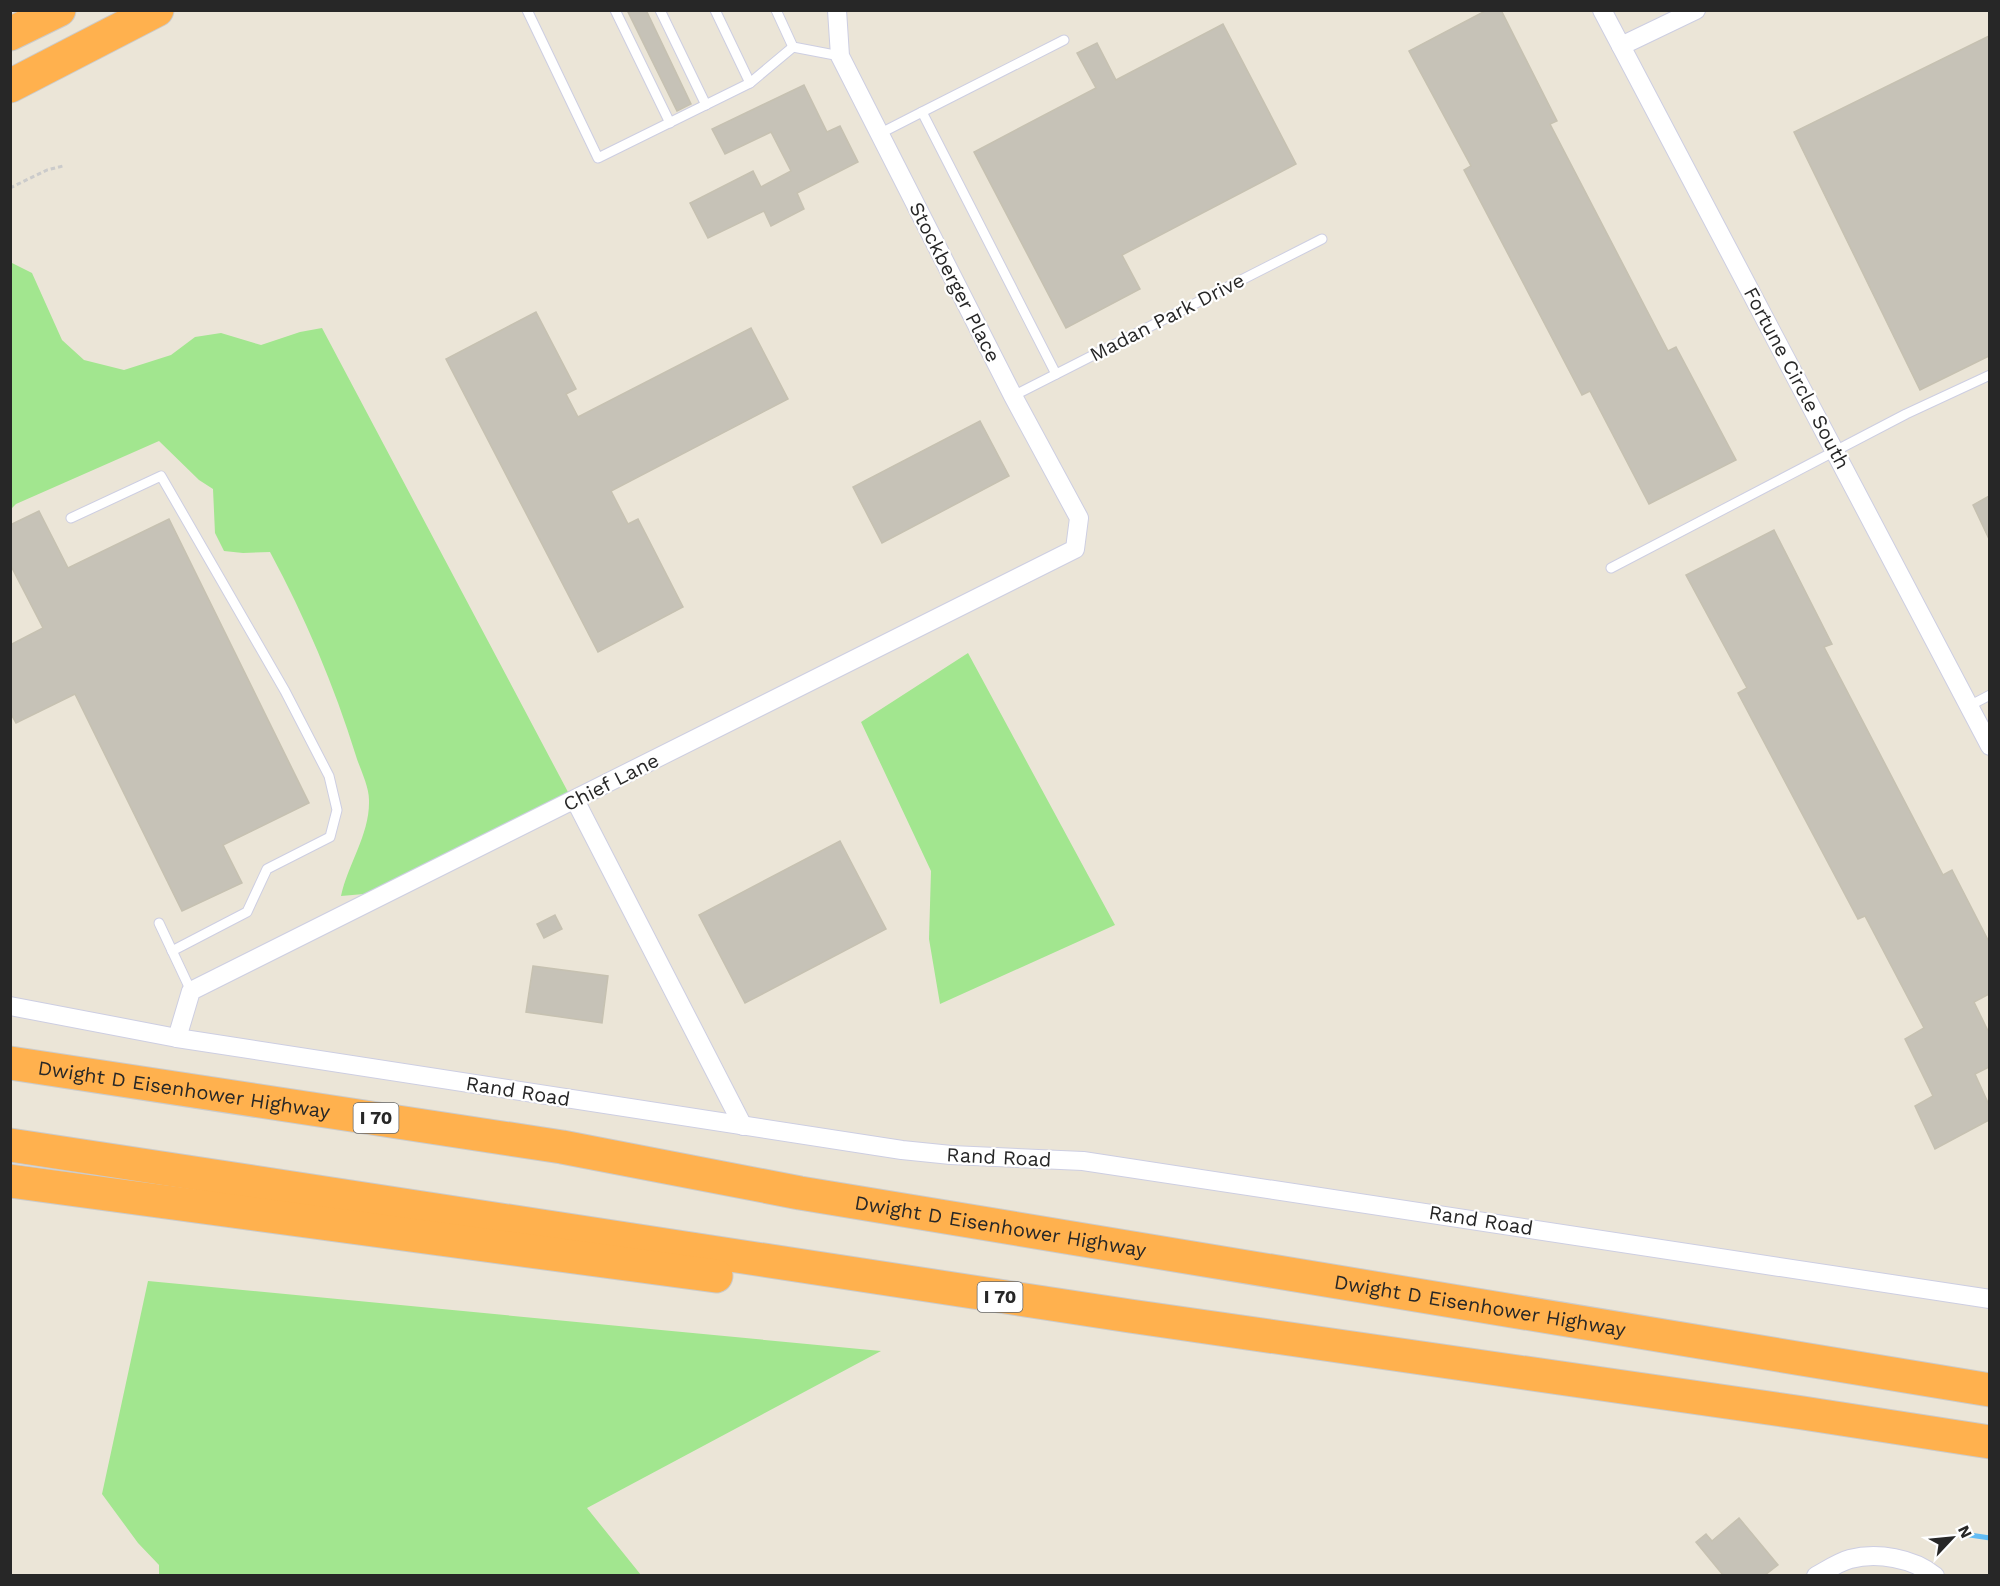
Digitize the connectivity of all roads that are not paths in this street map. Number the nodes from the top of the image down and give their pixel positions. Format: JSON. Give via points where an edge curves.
{"nodes":[{"id":1,"x":59,"y":10,"type":"edge"},
{"id":2,"x":157,"y":10,"type":"edge"},
{"id":3,"x":527,"y":10,"type":"edge"},
{"id":4,"x":615,"y":10,"type":"edge"},
{"id":5,"x":660,"y":10,"type":"edge"},
{"id":6,"x":716,"y":10,"type":"edge"},
{"id":7,"x":776,"y":10,"type":"edge"},
{"id":8,"x":837,"y":10,"type":"edge"},
{"id":9,"x":1602,"y":10,"type":"edge"},
{"id":10,"x":1696,"y":10,"type":"edge"},
{"id":11,"x":10,"y":34,"type":"edge"},
{"id":12,"x":1064,"y":40,"type":"dead end"},
{"id":13,"x":1621,"y":46,"type":"junction"},
{"id":14,"x":793,"y":47,"type":"junction"},
{"id":15,"x":840,"y":56,"type":"junction"},
{"id":16,"x":750,"y":83,"type":"junction"},
{"id":17,"x":12,"y":86,"type":"edge"},
{"id":18,"x":706,"y":105,"type":"junction"},
{"id":19,"x":922,"y":112,"type":"junction"},
{"id":20,"x":670,"y":123,"type":"junction"},
{"id":21,"x":879,"y":134,"type":"junction"},
{"id":22,"x":1322,"y":238,"type":"dead end"},
{"id":23,"x":1056,"y":374,"type":"junction"},
{"id":24,"x":1989,"y":375,"type":"edge"},
{"id":25,"x":1013,"y":396,"type":"junction"},
{"id":26,"x":1836,"y":452,"type":"junction"},
{"id":27,"x":71,"y":518,"type":"dead end"},
{"id":28,"x":1075,"y":549,"type":"joint"},
{"id":29,"x":1611,"y":568,"type":"dead end"},
{"id":30,"x":1989,"y":695,"type":"edge"},
{"id":31,"x":1969,"y":706,"type":"junction"},
{"id":32,"x":1989,"y":746,"type":"edge"},
{"id":33,"x":575,"y":800,"type":"junction"},
{"id":34,"x":159,"y":923,"type":"dead end"},
{"id":35,"x":172,"y":951,"type":"junction"},
{"id":36,"x":191,"y":991,"type":"junction"},
{"id":37,"x":10,"y":1006,"type":"edge"},
{"id":38,"x":177,"y":1038,"type":"junction"},
{"id":39,"x":10,"y":1046,"type":"edge"},
{"id":40,"x":10,"y":1063,"type":"edge"},
{"id":41,"x":189,"y":1089,"type":"junction"},
{"id":42,"x":743,"y":1126,"type":"junction"},
{"id":43,"x":10,"y":1145,"type":"edge"},
{"id":44,"x":10,"y":1181,"type":"edge"},
{"id":45,"x":1989,"y":1299,"type":"edge"},
{"id":46,"x":1130,"y":1316,"type":"junction"},
{"id":47,"x":1989,"y":1390,"type":"edge"},
{"id":48,"x":1989,"y":1442,"type":"edge"},
{"id":49,"x":1816,"y":1575,"type":"edge"},
{"id":50,"x":1935,"y":1575,"type":"edge"}],
"edges":[{"from":1,"to":11,"type":"highway"},
{"from":2,"to":17,"type":"highway"},
{"from":3,"to":20,"type":"lane","via":[[598,158]]},
{"from":4,"to":20,"type":"lane"},
{"from":5,"to":18,"type":"lane"},
{"from":6,"to":16,"type":"lane"},
{"from":7,"to":14,"type":"lane"},
{"from":8,"to":15,"type":"street","name":"Stockberger Place"},
{"from":9,"to":13,"type":"street","name":"Fortune Circle South"},
{"from":10,"to":13,"type":"street"},
{"from":12,"to":19,"type":"lane"},
{"from":13,"to":26,"type":"street","name":"Fortune Circle South"},
{"from":14,"to":15,"type":"lane"},
{"from":14,"to":16,"type":"lane"},
{"from":15,"to":21,"type":"street","name":"Stockberger Place"},
{"from":16,"to":18,"type":"lane"},
{"from":18,"to":20,"type":"lane"},
{"from":19,"to":21,"type":"lane"},
{"from":19,"to":23,"type":"lane"},
{"from":21,"to":25,"type":"street","name":"Stockberger Place"},
{"from":22,"to":23,"type":"lane","name":"Madan Park Drive"},
{"from":23,"to":25,"type":"lane","name":"Madan Park Drive"},
{"from":24,"to":26,"type":"lane"},
{"from":25,"to":28,"type":"street","name":"Stockberger Place","via":[[1079,518]]},
{"from":26,"to":29,"type":"lane"},
{"from":26,"to":31,"type":"street","name":"Fortune Circle South"},
{"from":27,"to":35,"type":"lane","via":[[161,476],[285,691],[330,776],[338,810],[330,837],[267,869],[247,912]]},
{"from":28,"to":33,"type":"street","name":"Chief Lane"},
{"from":30,"to":31,"type":"lane"},
{"from":31,"to":32,"type":"street","name":"Fortune Circle South"},
{"from":33,"to":36,"type":"street","name":"Chief Lane"},
{"from":33,"to":42,"type":"street"},
{"from":34,"to":35,"type":"lane"},
{"from":35,"to":36,"type":"lane"},
{"from":36,"to":38,"type":"street"},
{"from":37,"to":38,"type":"street","name":"Rand Road"},
{"from":38,"to":42,"type":"street","name":"Rand Road"},
{"from":39,"to":41,"type":"highway"},
{"from":40,"to":41,"type":"highway","name":"Dwight D Eisenhower Highway","number":"I 70"},
{"from":41,"to":47,"type":"highway","name":"Dwight D Eisenhower Highway","number":"I 70","via":[[550,1145],[800,1193]]},
{"from":42,"to":45,"type":"street","name":"Rand Road","via":[[951,1155],[1083,1161]]},
{"from":43,"to":46,"type":"highway","number":"I 70"},
{"from":44,"to":46,"type":"highway","via":[[814,1289]]},
{"from":46,"to":48,"type":"highway","number":"I 70"},
{"from":49,"to":50,"type":"street","via":[[1850,1559],[1901,1559]]}]}
